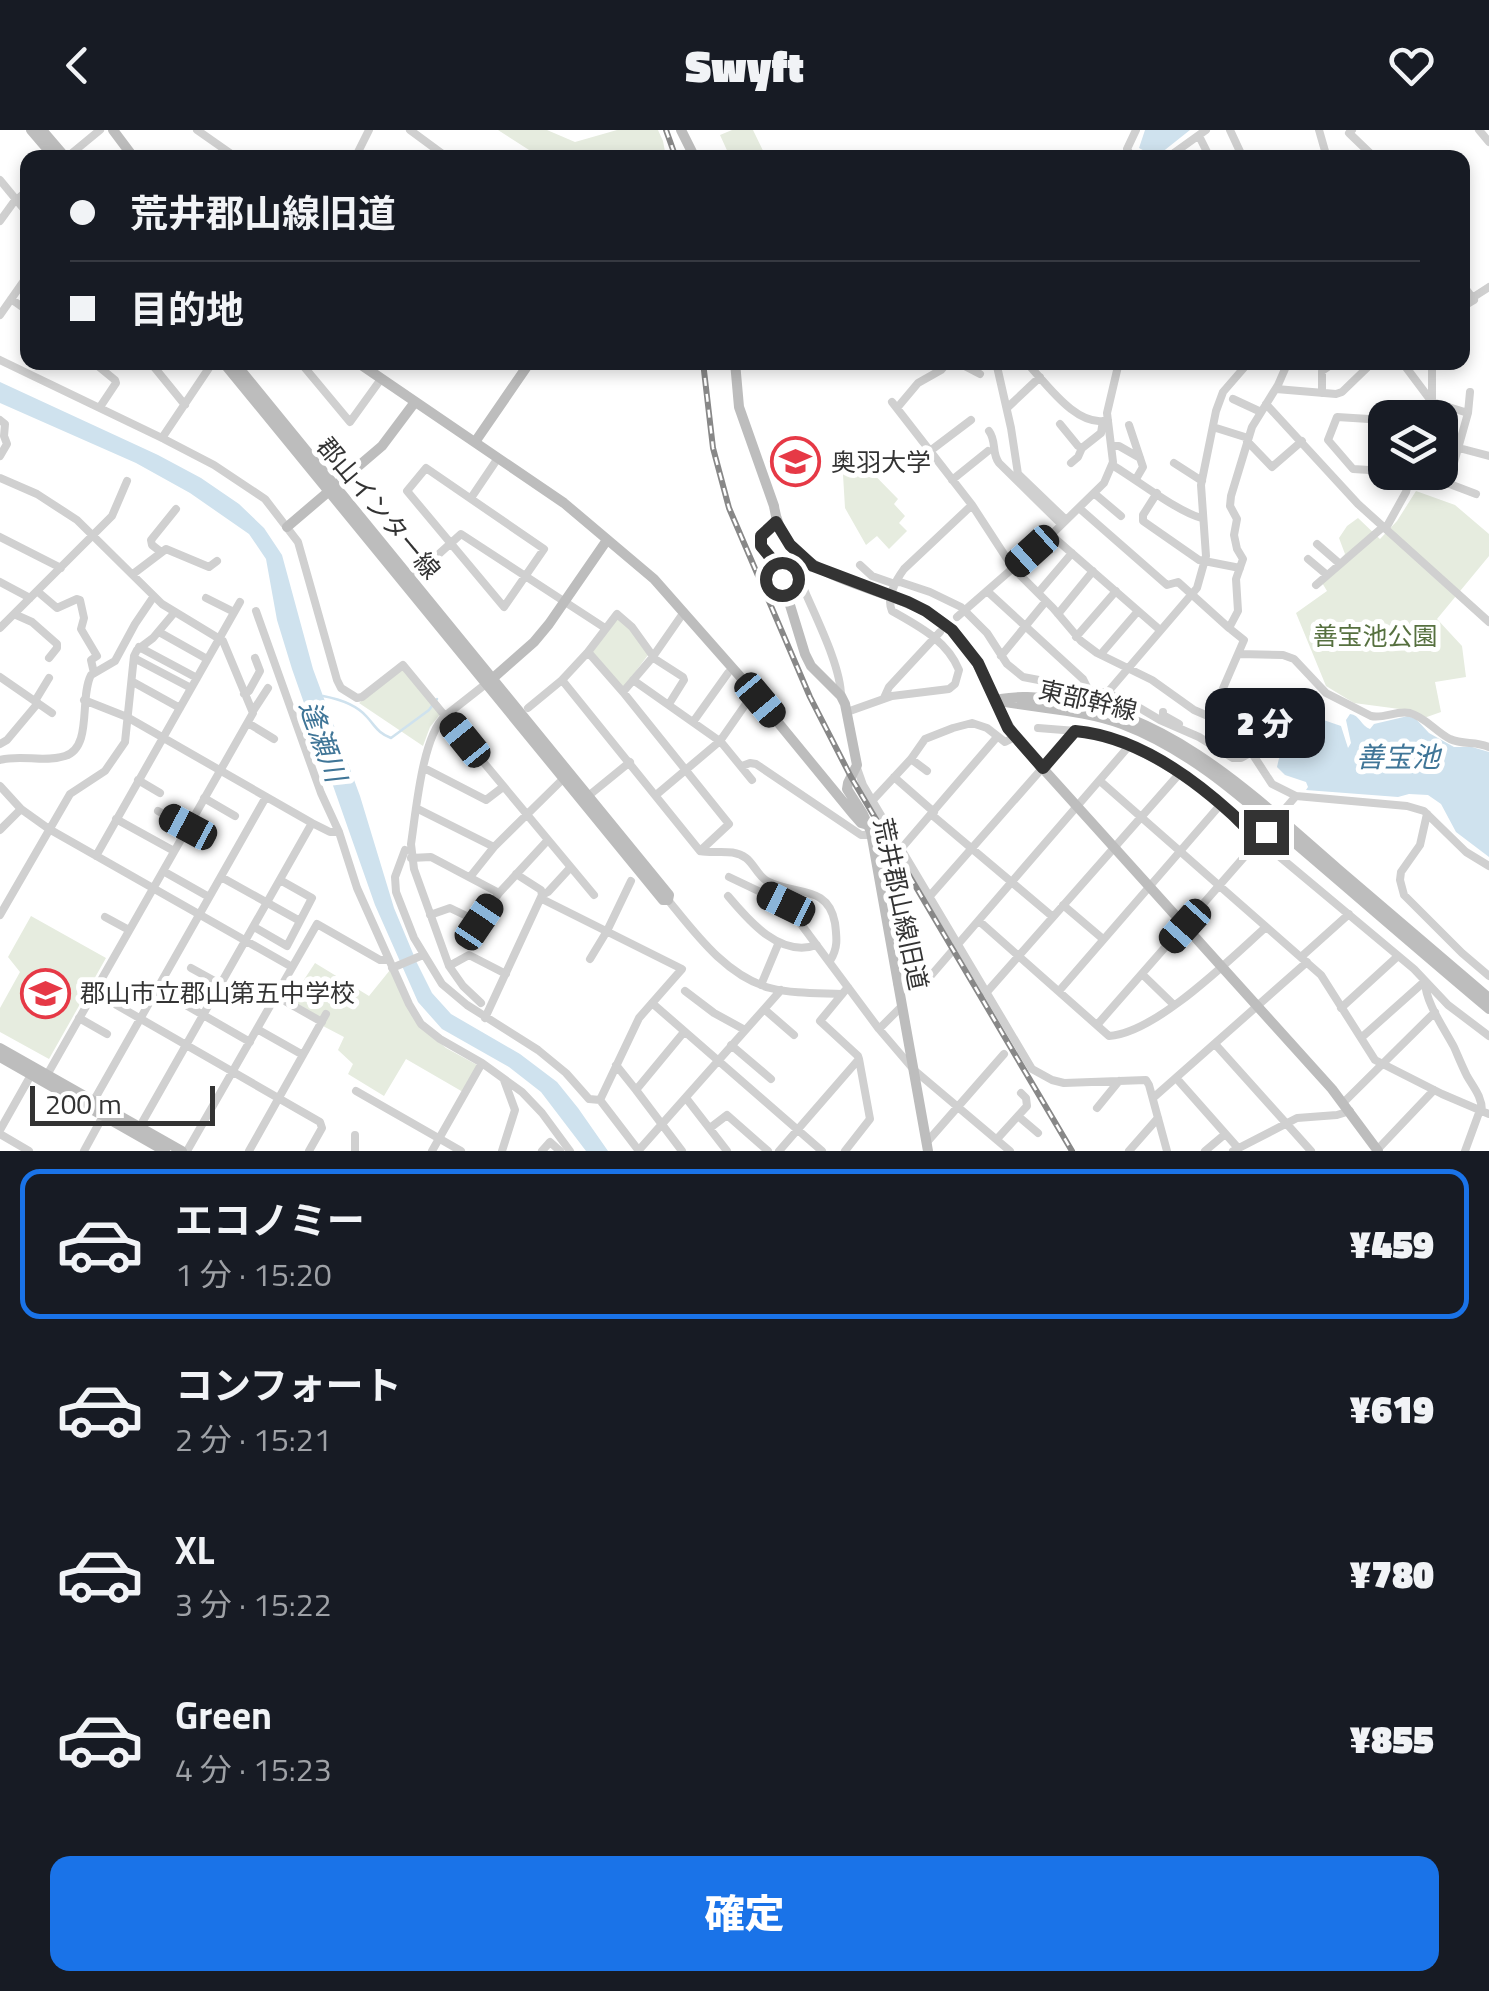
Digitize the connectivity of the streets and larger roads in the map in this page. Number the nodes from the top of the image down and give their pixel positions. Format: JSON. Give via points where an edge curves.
{"nodes":[{"id":1,"x":31,"y":130,"type":"edge"},
{"id":2,"x":42,"y":130,"type":"edge"},
{"id":3,"x":100,"y":130,"type":"edge"},
{"id":4,"x":197,"y":130,"type":"edge"},
{"id":5,"x":410,"y":130,"type":"edge"},
{"id":6,"x":1352,"y":130,"type":"edge"},
{"id":7,"x":1479,"y":130,"type":"edge"},
{"id":8,"x":1202,"y":133,"type":"edge"},
{"id":9,"x":1489,"y":142,"type":"edge"},
{"id":10,"x":48,"y":150,"type":"edge"},
{"id":11,"x":60,"y":150,"type":"edge"},
{"id":12,"x":75,"y":150,"type":"edge"},
{"id":13,"x":226,"y":150,"type":"edge"},
{"id":14,"x":437,"y":150,"type":"edge"},
{"id":15,"x":1178,"y":150,"type":"edge"},
{"id":16,"x":1367,"y":150,"type":"edge"},
{"id":17,"x":0,"y":180,"type":"edge"},
{"id":18,"x":20,"y":197,"type":"edge"},
{"id":19,"x":16,"y":200,"type":"junction"},
{"id":20,"x":20,"y":205,"type":"edge"},
{"id":21,"x":0,"y":221,"type":"edge"},
{"id":22,"x":20,"y":286,"type":"edge"},
{"id":23,"x":1489,"y":287,"type":"edge"},
{"id":24,"x":1470,"y":295,"type":"edge"},
{"id":25,"x":1472,"y":298,"type":"junction"},
{"id":26,"x":11,"y":299,"type":"junction"},
{"id":27,"x":1470,"y":302,"type":"edge"},
{"id":28,"x":20,"y":305,"type":"edge"},
{"id":29,"x":0,"y":315,"type":"edge"},
{"id":30,"x":21,"y":370,"type":"edge"},
{"id":31,"x":104,"y":370,"type":"edge"},
{"id":32,"x":157,"y":370,"type":"edge"},
{"id":33,"x":208,"y":370,"type":"edge"},
{"id":34,"x":230,"y":370,"type":"edge"},
{"id":35,"x":240,"y":370,"type":"edge"},
{"id":36,"x":307,"y":370,"type":"edge"},
{"id":37,"x":368,"y":370,"type":"edge"},
{"id":38,"x":524,"y":370,"type":"edge"},
{"id":39,"x":736,"y":370,"type":"edge"},
{"id":40,"x":941,"y":370,"type":"edge"},
{"id":41,"x":972,"y":370,"type":"edge"},
{"id":42,"x":998,"y":370,"type":"edge"},
{"id":43,"x":1033,"y":370,"type":"edge"},
{"id":44,"x":1117,"y":370,"type":"edge"},
{"id":45,"x":1242,"y":370,"type":"edge"},
{"id":46,"x":1284,"y":370,"type":"edge"},
{"id":47,"x":1324,"y":370,"type":"edge"},
{"id":48,"x":1364,"y":370,"type":"edge"},
{"id":49,"x":1408,"y":370,"type":"edge"},
{"id":50,"x":1432,"y":370,"type":"edge"},
{"id":51,"x":980,"y":374,"type":"dead end"},
{"id":52,"x":1040,"y":377,"type":"junction"},
{"id":53,"x":381,"y":379,"type":"junction"},
{"id":54,"x":1276,"y":388,"type":"junction"},
{"id":55,"x":1470,"y":392,"type":"dead end"},
{"id":56,"x":1322,"y":393,"type":"junction"},
{"id":57,"x":1233,"y":398,"type":"dead end"},
{"id":58,"x":1430,"y":400,"type":"edge"},
{"id":59,"x":1432,"y":400,"type":"edge"},
{"id":60,"x":415,"y":402,"type":"junction"},
{"id":61,"x":185,"y":405,"type":"junction"},
{"id":62,"x":100,"y":407,"type":"junction"},
{"id":63,"x":1007,"y":408,"type":"junction"},
{"id":64,"x":1264,"y":408,"type":"junction"},
{"id":65,"x":1458,"y":410,"type":"edge"},
{"id":66,"x":1468,"y":413,"type":"junction"},
{"id":67,"x":1368,"y":419,"type":"edge"},
{"id":68,"x":0,"y":420,"type":"edge"},
{"id":69,"x":971,"y":420,"type":"dead end"},
{"id":70,"x":1106,"y":421,"type":"junction"},
{"id":71,"x":1060,"y":424,"type":"dead end"},
{"id":72,"x":1130,"y":425,"type":"dead end"},
{"id":73,"x":1213,"y":427,"type":"junction"},
{"id":74,"x":989,"y":431,"type":"dead end"},
{"id":75,"x":162,"y":438,"type":"junction"},
{"id":76,"x":1248,"y":439,"type":"junction"},
{"id":77,"x":475,"y":442,"type":"junction"},
{"id":78,"x":1302,"y":442,"type":"junction"},
{"id":79,"x":1112,"y":446,"type":"junction"},
{"id":80,"x":1082,"y":448,"type":"junction"},
{"id":81,"x":1459,"y":448,"type":"junction"},
{"id":82,"x":930,"y":451,"type":"junction"},
{"id":83,"x":988,"y":451,"type":"dead end"},
{"id":84,"x":1458,"y":451,"type":"edge"},
{"id":85,"x":0,"y":456,"type":"edge"},
{"id":86,"x":1489,"y":456,"type":"edge"},
{"id":87,"x":498,"y":458,"type":"junction"},
{"id":88,"x":1141,"y":459,"type":"junction"},
{"id":89,"x":1071,"y":463,"type":"dead end"},
{"id":90,"x":1174,"y":463,"type":"dead end"},
{"id":91,"x":1112,"y":466,"type":"junction"},
{"id":92,"x":1368,"y":470,"type":"edge"},
{"id":93,"x":0,"y":478,"type":"edge"},
{"id":94,"x":1136,"y":479,"type":"junction"},
{"id":95,"x":952,"y":480,"type":"junction"},
{"id":96,"x":1202,"y":480,"type":"junction"},
{"id":97,"x":127,"y":481,"type":"dead end"},
{"id":98,"x":1458,"y":488,"type":"edge"},
{"id":99,"x":332,"y":490,"type":"junction"},
{"id":100,"x":1407,"y":490,"type":"edge"},
{"id":101,"x":1157,"y":492,"type":"junction"},
{"id":102,"x":1095,"y":494,"type":"junction"},
{"id":103,"x":1476,"y":494,"type":"dead end"},
{"id":104,"x":471,"y":498,"type":"junction"},
{"id":105,"x":972,"y":505,"type":"junction"},
{"id":106,"x":1079,"y":508,"type":"junction"},
{"id":107,"x":176,"y":509,"type":"dead end"},
{"id":108,"x":1120,"y":516,"type":"dead end"},
{"id":109,"x":1202,"y":518,"type":"junction"},
{"id":110,"x":776,"y":522,"type":"junction"},
{"id":111,"x":1063,"y":522,"type":"junction"},
{"id":112,"x":287,"y":527,"type":"junction"},
{"id":113,"x":1384,"y":528,"type":"junction"},
{"id":114,"x":1051,"y":534,"type":"junction"},
{"id":115,"x":94,"y":536,"type":"junction"},
{"id":116,"x":0,"y":537,"type":"edge"},
{"id":117,"x":607,"y":540,"type":"junction"},
{"id":118,"x":1317,"y":544,"type":"dead end"},
{"id":119,"x":450,"y":545,"type":"junction"},
{"id":120,"x":162,"y":552,"type":"junction"},
{"id":121,"x":1072,"y":553,"type":"junction"},
{"id":122,"x":1308,"y":559,"type":"dead end"},
{"id":123,"x":217,"y":561,"type":"dead end"},
{"id":124,"x":1206,"y":562,"type":"junction"},
{"id":125,"x":1340,"y":564,"type":"junction"},
{"id":126,"x":860,"y":565,"type":"dead end"},
{"id":127,"x":61,"y":568,"type":"junction"},
{"id":128,"x":1014,"y":568,"type":"junction"},
{"id":129,"x":1240,"y":568,"type":"junction"},
{"id":130,"x":1093,"y":572,"type":"junction"},
{"id":131,"x":133,"y":574,"type":"junction"},
{"id":132,"x":1327,"y":576,"type":"junction"},
{"id":133,"x":527,"y":577,"type":"junction"},
{"id":134,"x":0,"y":582,"type":"edge"},
{"id":135,"x":408,"y":582,"type":"junction"},
{"id":136,"x":896,"y":583,"type":"junction"},
{"id":137,"x":1316,"y":585,"type":"dead end"},
{"id":138,"x":803,"y":587,"type":"dead end"},
{"id":139,"x":987,"y":591,"type":"junction"},
{"id":140,"x":1116,"y":591,"type":"junction"},
{"id":141,"x":1038,"y":593,"type":"junction"},
{"id":142,"x":1191,"y":594,"type":"junction"},
{"id":143,"x":34,"y":595,"type":"junction"},
{"id":144,"x":154,"y":596,"type":"junction"},
{"id":145,"x":891,"y":596,"type":"junction"},
{"id":146,"x":206,"y":598,"type":"dead end"},
{"id":147,"x":1046,"y":601,"type":"junction"},
{"id":148,"x":240,"y":602,"type":"dead end"},
{"id":149,"x":565,"y":602,"type":"junction"},
{"id":150,"x":256,"y":611,"type":"dead end"},
{"id":151,"x":1138,"y":611,"type":"junction"},
{"id":152,"x":234,"y":612,"type":"junction"},
{"id":153,"x":684,"y":612,"type":"junction"},
{"id":154,"x":174,"y":613,"type":"junction"},
{"id":155,"x":961,"y":614,"type":"junction"},
{"id":156,"x":1058,"y":614,"type":"junction"},
{"id":157,"x":7,"y":617,"type":"edge"},
{"id":158,"x":1489,"y":622,"type":"edge"},
{"id":159,"x":1025,"y":626,"type":"junction"},
{"id":160,"x":0,"y":628,"type":"edge"},
{"id":161,"x":605,"y":628,"type":"junction"},
{"id":162,"x":1229,"y":628,"type":"junction"},
{"id":163,"x":821,"y":630,"type":"junction"},
{"id":164,"x":1160,"y":630,"type":"junction"},
{"id":165,"x":158,"y":632,"type":"junction"},
{"id":166,"x":937,"y":635,"type":"junction"},
{"id":167,"x":800,"y":637,"type":"junction"},
{"id":168,"x":1076,"y":637,"type":"junction"},
{"id":169,"x":219,"y":638,"type":"junction"},
{"id":170,"x":139,"y":647,"type":"junction"},
{"id":171,"x":588,"y":652,"type":"junction"},
{"id":172,"x":1101,"y":654,"type":"junction"},
{"id":173,"x":1238,"y":654,"type":"junction"},
{"id":174,"x":653,"y":656,"type":"junction"},
{"id":175,"x":831,"y":656,"type":"junction"},
{"id":176,"x":1001,"y":656,"type":"junction"},
{"id":177,"x":49,"y":658,"type":"dead end"},
{"id":178,"x":134,"y":658,"type":"junction"},
{"id":179,"x":255,"y":658,"type":"dead end"},
{"id":180,"x":207,"y":660,"type":"junction"},
{"id":181,"x":810,"y":662,"type":"junction"},
{"id":182,"x":1064,"y":662,"type":"junction"},
{"id":183,"x":1128,"y":666,"type":"junction"},
{"id":184,"x":94,"y":672,"type":"junction"},
{"id":185,"x":728,"y":673,"type":"dead end"},
{"id":186,"x":0,"y":677,"type":"edge"},
{"id":187,"x":50,"y":678,"type":"dead end"},
{"id":188,"x":196,"y":678,"type":"junction"},
{"id":189,"x":562,"y":680,"type":"junction"},
{"id":190,"x":633,"y":680,"type":"junction"},
{"id":191,"x":490,"y":681,"type":"junction"},
{"id":192,"x":133,"y":682,"type":"junction"},
{"id":193,"x":1047,"y":682,"type":"junction"},
{"id":194,"x":191,"y":688,"type":"junction"},
{"id":195,"x":268,"y":688,"type":"dead end"},
{"id":196,"x":1087,"y":688,"type":"junction"},
{"id":197,"x":623,"y":692,"type":"junction"},
{"id":198,"x":1107,"y":693,"type":"junction"},
{"id":199,"x":244,"y":694,"type":"junction"},
{"id":200,"x":840,"y":696,"type":"junction"},
{"id":201,"x":1174,"y":697,"type":"junction"},
{"id":202,"x":750,"y":698,"type":"dead end"},
{"id":203,"x":884,"y":698,"type":"junction"},
{"id":204,"x":84,"y":700,"type":"junction"},
{"id":205,"x":995,"y":700,"type":"junction"},
{"id":206,"x":36,"y":702,"type":"junction"},
{"id":207,"x":669,"y":704,"type":"junction"},
{"id":208,"x":180,"y":708,"type":"junction"},
{"id":209,"x":528,"y":708,"type":"dead end"},
{"id":210,"x":253,"y":711,"type":"junction"},
{"id":211,"x":52,"y":712,"type":"dead end"},
{"id":212,"x":847,"y":712,"type":"junction"},
{"id":213,"x":445,"y":716,"type":"junction"},
{"id":214,"x":1211,"y":716,"type":"junction"},
{"id":215,"x":127,"y":717,"type":"junction"},
{"id":216,"x":1149,"y":720,"type":"junction"},
{"id":217,"x":693,"y":722,"type":"junction"},
{"id":218,"x":248,"y":724,"type":"junction"},
{"id":219,"x":1038,"y":728,"type":"dead end"},
{"id":220,"x":1180,"y":728,"type":"junction"},
{"id":221,"x":1075,"y":731,"type":"junction"},
{"id":222,"x":163,"y":737,"type":"junction"},
{"id":223,"x":997,"y":737,"type":"junction"},
{"id":224,"x":1015,"y":737,"type":"junction"},
{"id":225,"x":274,"y":739,"type":"dead end"},
{"id":226,"x":720,"y":741,"type":"junction"},
{"id":227,"x":0,"y":744,"type":"edge"},
{"id":228,"x":1129,"y":746,"type":"junction"},
{"id":229,"x":1489,"y":747,"type":"edge"},
{"id":230,"x":1252,"y":752,"type":"junction"},
{"id":231,"x":911,"y":759,"type":"junction"},
{"id":232,"x":0,"y":760,"type":"edge"},
{"id":233,"x":630,"y":762,"type":"junction"},
{"id":234,"x":742,"y":766,"type":"junction"},
{"id":235,"x":424,"y":768,"type":"junction"},
{"id":236,"x":856,"y":768,"type":"junction"},
{"id":237,"x":1043,"y":768,"type":"junction"},
{"id":238,"x":221,"y":770,"type":"junction"},
{"id":239,"x":684,"y":771,"type":"junction"},
{"id":240,"x":927,"y":771,"type":"dead end"},
{"id":241,"x":1180,"y":773,"type":"junction"},
{"id":242,"x":894,"y":777,"type":"junction"},
{"id":243,"x":563,"y":779,"type":"junction"},
{"id":244,"x":138,"y":780,"type":"junction"},
{"id":245,"x":752,"y":780,"type":"dead end"},
{"id":246,"x":1100,"y":781,"type":"junction"},
{"id":247,"x":1222,"y":781,"type":"junction"},
{"id":248,"x":0,"y":786,"type":"edge"},
{"id":249,"x":503,"y":787,"type":"junction"},
{"id":250,"x":160,"y":793,"type":"dead end"},
{"id":251,"x":656,"y":795,"type":"junction"},
{"id":252,"x":1210,"y":795,"type":"junction"},
{"id":253,"x":1296,"y":796,"type":"junction"},
{"id":254,"x":266,"y":797,"type":"junction"},
{"id":255,"x":204,"y":798,"type":"junction"},
{"id":256,"x":585,"y":799,"type":"junction"},
{"id":257,"x":872,"y":800,"type":"junction"},
{"id":258,"x":1222,"y":804,"type":"junction"},
{"id":259,"x":1078,"y":806,"type":"junction"},
{"id":260,"x":416,"y":808,"type":"junction"},
{"id":261,"x":21,"y":809,"type":"junction"},
{"id":262,"x":158,"y":811,"type":"dead end"},
{"id":263,"x":1284,"y":811,"type":"dead end"},
{"id":264,"x":933,"y":813,"type":"junction"},
{"id":265,"x":526,"y":814,"type":"junction"},
{"id":266,"x":1427,"y":814,"type":"junction"},
{"id":267,"x":235,"y":816,"type":"dead end"},
{"id":268,"x":1141,"y":817,"type":"junction"},
{"id":269,"x":116,"y":820,"type":"junction"},
{"id":270,"x":312,"y":823,"type":"junction"},
{"id":271,"x":188,"y":827,"type":"junction"},
{"id":272,"x":49,"y":829,"type":"junction"},
{"id":273,"x":0,"y":830,"type":"edge"},
{"id":274,"x":870,"y":830,"type":"junction"},
{"id":275,"x":339,"y":832,"type":"junction"},
{"id":276,"x":1263,"y":836,"type":"junction"},
{"id":277,"x":547,"y":840,"type":"junction"},
{"id":278,"x":494,"y":846,"type":"junction"},
{"id":279,"x":1113,"y":847,"type":"junction"},
{"id":280,"x":972,"y":849,"type":"junction"},
{"id":281,"x":900,"y":850,"type":"junction"},
{"id":282,"x":174,"y":851,"type":"junction"},
{"id":283,"x":700,"y":851,"type":"junction"},
{"id":284,"x":1180,"y":852,"type":"junction"},
{"id":285,"x":408,"y":854,"type":"junction"},
{"id":286,"x":96,"y":856,"type":"junction"},
{"id":287,"x":1489,"y":866,"type":"edge"},
{"id":288,"x":570,"y":868,"type":"junction"},
{"id":289,"x":163,"y":871,"type":"junction"},
{"id":290,"x":516,"y":874,"type":"junction"},
{"id":291,"x":220,"y":877,"type":"junction"},
{"id":292,"x":470,"y":877,"type":"junction"},
{"id":293,"x":728,"y":877,"type":"dead end"},
{"id":294,"x":1338,"y":879,"type":"junction"},
{"id":295,"x":280,"y":880,"type":"junction"},
{"id":296,"x":631,"y":881,"type":"dead end"},
{"id":297,"x":1010,"y":882,"type":"junction"},
{"id":298,"x":1221,"y":886,"type":"junction"},
{"id":299,"x":1150,"y":887,"type":"junction"},
{"id":300,"x":153,"y":888,"type":"junction"},
{"id":301,"x":499,"y":893,"type":"junction"},
{"id":302,"x":1326,"y":894,"type":"junction"},
{"id":303,"x":594,"y":895,"type":"dead end"},
{"id":304,"x":728,"y":896,"type":"dead end"},
{"id":305,"x":209,"y":897,"type":"junction"},
{"id":306,"x":542,"y":897,"type":"junction"},
{"id":307,"x":929,"y":897,"type":"junction"},
{"id":308,"x":668,"y":900,"type":"joint"},
{"id":309,"x":267,"y":902,"type":"junction"},
{"id":310,"x":1063,"y":905,"type":"junction"},
{"id":311,"x":1350,"y":914,"type":"junction"},
{"id":312,"x":0,"y":915,"type":"edge"},
{"id":313,"x":199,"y":915,"type":"junction"},
{"id":314,"x":430,"y":916,"type":"junction"},
{"id":315,"x":1053,"y":917,"type":"junction"},
{"id":316,"x":105,"y":918,"type":"dead end"},
{"id":317,"x":300,"y":921,"type":"junction"},
{"id":318,"x":978,"y":921,"type":"junction"},
{"id":319,"x":1185,"y":926,"type":"junction"},
{"id":320,"x":254,"y":927,"type":"junction"},
{"id":321,"x":1266,"y":927,"type":"junction"},
{"id":322,"x":129,"y":930,"type":"junction"},
{"id":323,"x":607,"y":931,"type":"junction"},
{"id":324,"x":1104,"y":939,"type":"junction"},
{"id":325,"x":246,"y":941,"type":"junction"},
{"id":326,"x":779,"y":942,"type":"junction"},
{"id":327,"x":818,"y":945,"type":"junction"},
{"id":328,"x":957,"y":946,"type":"junction"},
{"id":329,"x":422,"y":954,"type":"junction"},
{"id":330,"x":1019,"y":956,"type":"junction"},
{"id":331,"x":1398,"y":956,"type":"junction"},
{"id":332,"x":590,"y":959,"type":"dead end"},
{"id":333,"x":1304,"y":959,"type":"junction"},
{"id":334,"x":830,"y":961,"type":"junction"},
{"id":335,"x":1472,"y":962,"type":"junction"},
{"id":336,"x":392,"y":965,"type":"junction"},
{"id":337,"x":449,"y":966,"type":"junction"},
{"id":338,"x":1222,"y":966,"type":"junction"},
{"id":339,"x":292,"y":967,"type":"junction"},
{"id":340,"x":191,"y":968,"type":"dead end"},
{"id":341,"x":506,"y":974,"type":"junction"},
{"id":342,"x":1142,"y":974,"type":"junction"},
{"id":343,"x":1461,"y":974,"type":"junction"},
{"id":344,"x":1489,"y":976,"type":"edge"},
{"id":345,"x":1426,"y":981,"type":"junction"},
{"id":346,"x":897,"y":983,"type":"junction"},
{"id":347,"x":220,"y":984,"type":"junction"},
{"id":348,"x":762,"y":985,"type":"junction"},
{"id":349,"x":158,"y":989,"type":"junction"},
{"id":350,"x":781,"y":990,"type":"junction"},
{"id":351,"x":845,"y":990,"type":"junction"},
{"id":352,"x":685,"y":991,"type":"dead end"},
{"id":353,"x":1059,"y":991,"type":"junction"},
{"id":354,"x":94,"y":992,"type":"junction"},
{"id":355,"x":986,"y":993,"type":"junction"},
{"id":356,"x":276,"y":996,"type":"junction"},
{"id":357,"x":1489,"y":998,"type":"edge"},
{"id":358,"x":481,"y":1002,"type":"dead end"},
{"id":359,"x":652,"y":1003,"type":"junction"},
{"id":360,"x":1174,"y":1005,"type":"junction"},
{"id":361,"x":1448,"y":1005,"type":"junction"},
{"id":362,"x":1257,"y":1006,"type":"junction"},
{"id":363,"x":902,"y":1007,"type":"junction"},
{"id":364,"x":1341,"y":1008,"type":"junction"},
{"id":365,"x":764,"y":1009,"type":"junction"},
{"id":366,"x":1489,"y":1009,"type":"edge"},
{"id":367,"x":1436,"y":1014,"type":"junction"},
{"id":368,"x":203,"y":1015,"type":"junction"},
{"id":369,"x":79,"y":1018,"type":"junction"},
{"id":370,"x":485,"y":1018,"type":"junction"},
{"id":371,"x":140,"y":1020,"type":"junction"},
{"id":372,"x":1097,"y":1025,"type":"junction"},
{"id":373,"x":257,"y":1029,"type":"junction"},
{"id":374,"x":879,"y":1029,"type":"junction"},
{"id":375,"x":745,"y":1030,"type":"junction"},
{"id":376,"x":684,"y":1032,"type":"junction"},
{"id":377,"x":107,"y":1034,"type":"dead end"},
{"id":378,"x":794,"y":1035,"type":"dead end"},
{"id":379,"x":1489,"y":1036,"type":"edge"},
{"id":380,"x":1361,"y":1038,"type":"junction"},
{"id":381,"x":250,"y":1042,"type":"junction"},
{"id":382,"x":1215,"y":1044,"type":"junction"},
{"id":383,"x":186,"y":1045,"type":"junction"},
{"id":384,"x":731,"y":1045,"type":"junction"},
{"id":385,"x":0,"y":1048,"type":"edge"},
{"id":386,"x":1004,"y":1054,"type":"dead end"},
{"id":387,"x":304,"y":1056,"type":"junction"},
{"id":388,"x":0,"y":1058,"type":"edge"},
{"id":389,"x":859,"y":1059,"type":"junction"},
{"id":390,"x":717,"y":1060,"type":"junction"},
{"id":391,"x":482,"y":1063,"type":"junction"},
{"id":392,"x":1383,"y":1064,"type":"junction"},
{"id":393,"x":616,"y":1065,"type":"junction"},
{"id":394,"x":914,"y":1070,"type":"junction"},
{"id":395,"x":233,"y":1072,"type":"junction"},
{"id":396,"x":31,"y":1075,"type":"junction"},
{"id":397,"x":47,"y":1075,"type":"junction"},
{"id":398,"x":772,"y":1078,"type":"dead end"},
{"id":399,"x":1177,"y":1078,"type":"junction"},
{"id":400,"x":504,"y":1079,"type":"junction"},
{"id":401,"x":1119,"y":1081,"type":"junction"},
{"id":402,"x":636,"y":1090,"type":"junction"},
{"id":403,"x":1434,"y":1090,"type":"junction"},
{"id":404,"x":356,"y":1092,"type":"dead end"},
{"id":405,"x":1021,"y":1094,"type":"dead end"},
{"id":406,"x":686,"y":1098,"type":"junction"},
{"id":407,"x":1153,"y":1098,"type":"junction"},
{"id":408,"x":279,"y":1099,"type":"junction"},
{"id":409,"x":600,"y":1100,"type":"junction"},
{"id":410,"x":93,"y":1102,"type":"junction"},
{"id":411,"x":958,"y":1106,"type":"junction"},
{"id":412,"x":1347,"y":1107,"type":"junction"},
{"id":413,"x":1097,"y":1108,"type":"dead end"},
{"id":414,"x":1484,"y":1112,"type":"edge"},
{"id":415,"x":104,"y":1116,"type":"junction"},
{"id":416,"x":1018,"y":1116,"type":"junction"},
{"id":417,"x":1158,"y":1118,"type":"junction"},
{"id":418,"x":1286,"y":1123,"type":"junction"},
{"id":419,"x":662,"y":1124,"type":"junction"},
{"id":420,"x":139,"y":1128,"type":"junction"},
{"id":421,"x":710,"y":1128,"type":"junction"},
{"id":422,"x":798,"y":1131,"type":"junction"},
{"id":423,"x":0,"y":1132,"type":"edge"},
{"id":424,"x":1038,"y":1133,"type":"dead end"},
{"id":425,"x":1224,"y":1134,"type":"junction"},
{"id":426,"x":355,"y":1136,"type":"dead end"},
{"id":427,"x":439,"y":1138,"type":"junction"},
{"id":428,"x":997,"y":1140,"type":"junction"},
{"id":429,"x":925,"y":1148,"type":"edge"},
{"id":430,"x":87,"y":1150,"type":"edge"},
{"id":431,"x":1235,"y":1150,"type":"edge"},
{"id":432,"x":1378,"y":1150,"type":"edge"},
{"id":433,"x":28,"y":1151,"type":"edge"},
{"id":434,"x":165,"y":1151,"type":"edge"},
{"id":435,"x":184,"y":1151,"type":"edge"},
{"id":436,"x":250,"y":1151,"type":"edge"},
{"id":437,"x":309,"y":1151,"type":"edge"},
{"id":438,"x":355,"y":1151,"type":"edge"},
{"id":439,"x":432,"y":1151,"type":"edge"},
{"id":440,"x":461,"y":1151,"type":"edge"},
{"id":441,"x":502,"y":1151,"type":"edge"},
{"id":442,"x":542,"y":1151,"type":"edge"},
{"id":443,"x":560,"y":1151,"type":"edge"},
{"id":444,"x":570,"y":1151,"type":"edge"},
{"id":445,"x":639,"y":1151,"type":"edge"},
{"id":446,"x":682,"y":1151,"type":"edge"},
{"id":447,"x":727,"y":1151,"type":"edge"},
{"id":448,"x":768,"y":1151,"type":"edge"},
{"id":449,"x":779,"y":1151,"type":"edge"},
{"id":450,"x":822,"y":1151,"type":"edge"},
{"id":451,"x":845,"y":1151,"type":"edge"},
{"id":452,"x":1010,"y":1151,"type":"edge"},
{"id":453,"x":1129,"y":1151,"type":"edge"},
{"id":454,"x":1167,"y":1151,"type":"edge"},
{"id":455,"x":1204,"y":1151,"type":"edge"},
{"id":456,"x":1310,"y":1151,"type":"edge"},
{"id":457,"x":1465,"y":1151,"type":"edge"}],
"edges":[{"from":1,"to":10,"type":"street"},
{"from":2,"to":11,"type":"street"},
{"from":3,"to":12,"type":"street"},
{"from":4,"to":13,"type":"street"},
{"from":5,"to":14,"type":"street"},
{"from":6,"to":16,"type":"street"},
{"from":7,"to":9,"type":"street"},
{"from":8,"to":15,"type":"street"},
{"from":17,"to":19,"type":"street"},
{"from":18,"to":19,"type":"street"},
{"from":19,"to":20,"type":"street"},
{"from":19,"to":21,"type":"street"},
{"from":22,"to":26,"type":"street"},
{"from":23,"to":25,"type":"street"},
{"from":24,"to":25,"type":"street"},
{"from":25,"to":27,"type":"street"},
{"from":26,"to":28,"type":"street"},
{"from":26,"to":29,"type":"street"},
{"from":30,"to":62,"type":"street"},
{"from":31,"to":62,"type":"street","via":[[116,384]]},
{"from":32,"to":61,"type":"street"},
{"from":33,"to":61,"type":"street"},
{"from":34,"to":99,"type":"street"},
{"from":35,"to":99,"type":"street","name":"郡山インター線"},
{"from":36,"to":53,"type":"street","via":[[350,422]]},
{"from":37,"to":53,"type":"street"},
{"from":38,"to":77,"type":"street"},
{"from":39,"to":110,"type":"street","via":[[738,407]]},
{"from":40,"to":82,"type":"street","via":[[894,405]]},
{"from":41,"to":51,"type":"street"},
{"from":42,"to":63,"type":"street"},
{"from":43,"to":52,"type":"street"},
{"from":44,"to":70,"type":"street"},
{"from":45,"to":73,"type":"street","via":[[1222,392]]},
{"from":46,"to":54,"type":"street"},
{"from":47,"to":56,"type":"street"},
{"from":48,"to":56,"type":"street","via":[[1340,393]]},
{"from":49,"to":58,"type":"street"},
{"from":50,"to":59,"type":"street"},
{"from":52,"to":63,"type":"street"},
{"from":52,"to":70,"type":"street","via":[[1074,413]]},
{"from":53,"to":60,"type":"street"},
{"from":54,"to":56,"type":"street"},
{"from":54,"to":64,"type":"street"},
{"from":55,"to":66,"type":"street"},
{"from":57,"to":64,"type":"street"},
{"from":60,"to":77,"type":"street"},
{"from":60,"to":99,"type":"street","via":[[382,446]]},
{"from":61,"to":75,"type":"street"},
{"from":62,"to":75,"type":"street"},
{"from":63,"to":111,"type":"street","via":[[1018,474]]},
{"from":64,"to":76,"type":"street"},
{"from":64,"to":78,"type":"street"},
{"from":65,"to":66,"type":"street"},
{"from":66,"to":81,"type":"street"},
{"from":67,"to":92,"type":"street","via":[[1338,416],[1328,440],[1353,469]]},
{"from":68,"to":85,"type":"street","via":[[7,444]]},
{"from":69,"to":82,"type":"street"},
{"from":70,"to":79,"type":"street"},
{"from":70,"to":80,"type":"street"},
{"from":71,"to":80,"type":"street"},
{"from":72,"to":88,"type":"street"},
{"from":73,"to":76,"type":"street"},
{"from":73,"to":96,"type":"street"},
{"from":74,"to":111,"type":"street","via":[[998,462]]},
{"from":75,"to":112,"type":"street","via":[[265,499]]},
{"from":76,"to":78,"type":"street","via":[[1272,467]]},
{"from":76,"to":129,"type":"street","via":[[1230,506]]},
{"from":77,"to":87,"type":"street"},
{"from":78,"to":113,"type":"street"},
{"from":79,"to":88,"type":"street"},
{"from":79,"to":91,"type":"street"},
{"from":80,"to":89,"type":"street"},
{"from":81,"to":84,"type":"street"},
{"from":81,"to":86,"type":"street"},
{"from":82,"to":95,"type":"street"},
{"from":83,"to":95,"type":"street"},
{"from":87,"to":104,"type":"street"},
{"from":87,"to":117,"type":"street"},
{"from":88,"to":94,"type":"street"},
{"from":90,"to":96,"type":"street"},
{"from":91,"to":94,"type":"street"},
{"from":91,"to":102,"type":"street"},
{"from":93,"to":115,"type":"street","via":[[60,508]]},
{"from":94,"to":101,"type":"street"},
{"from":95,"to":105,"type":"street"},
{"from":96,"to":109,"type":"street"},
{"from":97,"to":115,"type":"street","via":[[112,516]]},
{"from":98,"to":103,"type":"street"},
{"from":99,"to":112,"type":"street"},
{"from":99,"to":135,"type":"street","name":"郡山インター線"},
{"from":100,"to":113,"type":"street"},
{"from":101,"to":109,"type":"street"},
{"from":101,"to":124,"type":"street","via":[[1143,522]]},
{"from":102,"to":106,"type":"street"},
{"from":102,"to":108,"type":"street"},
{"from":104,"to":119,"type":"street","via":[[426,468],[407,491]]},
{"from":104,"to":133,"type":"street","via":[[544,549]]},
{"from":105,"to":128,"type":"street"},
{"from":105,"to":136,"type":"street"},
{"from":106,"to":111,"type":"street"},
{"from":106,"to":142,"type":"street","via":[[1168,585],[1178,582]]},
{"from":107,"to":120,"type":"street","via":[[150,541]]},
{"from":109,"to":124,"type":"street"},
{"from":110,"to":145,"type":"street","via":[[813,566]]},
{"from":110,"to":167,"type":"street","name":"荒井郡山線旧道","via":[[761,536],[761,546],[775,563]]},
{"from":111,"to":114,"type":"street"},
{"from":112,"to":213,"type":"street","via":[[298,542],[341,688],[362,697],[402,664]]},
{"from":113,"to":125,"type":"street"},
{"from":113,"to":158,"type":"street"},
{"from":114,"to":121,"type":"street"},
{"from":114,"to":128,"type":"street"},
{"from":115,"to":127,"type":"street"},
{"from":115,"to":131,"type":"street"},
{"from":116,"to":127,"type":"street"},
{"from":117,"to":149,"type":"street"},
{"from":117,"to":153,"type":"street"},
{"from":118,"to":125,"type":"street"},
{"from":119,"to":133,"type":"street","via":[[461,534]]},
{"from":119,"to":133,"type":"street","via":[[504,607]]},
{"from":119,"to":135,"type":"street"},
{"from":120,"to":123,"type":"street","via":[[209,567]]},
{"from":120,"to":131,"type":"street"},
{"from":121,"to":130,"type":"street"},
{"from":121,"to":141,"type":"street"},
{"from":122,"to":132,"type":"street"},
{"from":124,"to":129,"type":"street"},
{"from":124,"to":142,"type":"street"},
{"from":125,"to":132,"type":"street"},
{"from":126,"to":136,"type":"street"},
{"from":127,"to":143,"type":"street"},
{"from":128,"to":139,"type":"street"},
{"from":128,"to":141,"type":"street"},
{"from":129,"to":162,"type":"street","via":[[1239,606]]},
{"from":130,"to":140,"type":"street"},
{"from":130,"to":156,"type":"street"},
{"from":131,"to":144,"type":"street"},
{"from":132,"to":137,"type":"street"},
{"from":133,"to":149,"type":"street"},
{"from":134,"to":143,"type":"street"},
{"from":135,"to":191,"type":"street","name":"郡山インター線"},
{"from":136,"to":145,"type":"street"},
{"from":136,"to":155,"type":"street","via":[[930,592]]},
{"from":138,"to":163,"type":"street"},
{"from":139,"to":155,"type":"street"},
{"from":139,"to":159,"type":"street"},
{"from":140,"to":151,"type":"street"},
{"from":140,"to":168,"type":"street"},
{"from":141,"to":147,"type":"street"},
{"from":142,"to":162,"type":"street"},
{"from":142,"to":164,"type":"street"},
{"from":143,"to":157,"type":"street"},
{"from":143,"to":184,"type":"street","via":[[57,608],[80,600],[80,628],[96,656]]},
{"from":144,"to":154,"type":"street"},
{"from":144,"to":184,"type":"street","via":[[115,661]]},
{"from":145,"to":166,"type":"street","via":[[892,611]]},
{"from":145,"to":205,"type":"street","via":[[952,630],[972,652]]},
{"from":146,"to":152,"type":"street"},
{"from":147,"to":156,"type":"street"},
{"from":147,"to":159,"type":"street"},
{"from":148,"to":152,"type":"street"},
{"from":149,"to":161,"type":"street"},
{"from":149,"to":191,"type":"street","via":[[534,642]]},
{"from":150,"to":275,"type":"street"},
{"from":151,"to":164,"type":"street"},
{"from":151,"to":172,"type":"street"},
{"from":152,"to":169,"type":"street"},
{"from":153,"to":174,"type":"street"},
{"from":153,"to":274,"type":"street"},
{"from":154,"to":165,"type":"street"},
{"from":154,"to":169,"type":"street"},
{"from":155,"to":176,"type":"street","via":[[987,633]]},
{"from":156,"to":168,"type":"street"},
{"from":157,"to":160,"type":"street"},
{"from":157,"to":177,"type":"street","via":[[32,622],[57,644]]},
{"from":159,"to":176,"type":"street"},
{"from":159,"to":182,"type":"street"},
{"from":161,"to":171,"type":"street"},
{"from":161,"to":174,"type":"street","via":[[618,615]]},
{"from":162,"to":173,"type":"street","via":[[1244,640]]},
{"from":163,"to":167,"type":"street"},
{"from":163,"to":175,"type":"street"},
{"from":164,"to":183,"type":"street"},
{"from":165,"to":170,"type":"street"},
{"from":165,"to":180,"type":"street"},
{"from":166,"to":203,"type":"street"},
{"from":166,"to":203,"type":"street","via":[[958,664],[955,684]]},
{"from":167,"to":181,"type":"street","name":"荒井郡山線旧道"},
{"from":168,"to":172,"type":"street"},
{"from":169,"to":180,"type":"street"},
{"from":169,"to":199,"type":"street"},
{"from":170,"to":178,"type":"street"},
{"from":170,"to":188,"type":"street"},
{"from":171,"to":189,"type":"street"},
{"from":171,"to":197,"type":"street"},
{"from":172,"to":183,"type":"street"},
{"from":173,"to":214,"type":"street"},
{"from":173,"to":229,"type":"street","via":[[1290,657],[1326,693],[1371,716],[1412,714],[1456,742]]},
{"from":174,"to":190,"type":"street"},
{"from":174,"to":207,"type":"street","via":[[684,680]]},
{"from":175,"to":181,"type":"street"},
{"from":175,"to":200,"type":"street"},
{"from":176,"to":193,"type":"street","via":[[1018,674]]},
{"from":178,"to":192,"type":"street"},
{"from":178,"to":194,"type":"street"},
{"from":179,"to":199,"type":"street","via":[[260,670]]},
{"from":180,"to":188,"type":"street"},
{"from":181,"to":200,"type":"street","name":"荒井郡山線旧道"},
{"from":182,"to":193,"type":"street"},
{"from":182,"to":196,"type":"street"},
{"from":183,"to":198,"type":"street"},
{"from":183,"to":201,"type":"street"},
{"from":184,"to":204,"type":"street"},
{"from":185,"to":217,"type":"street"},
{"from":186,"to":206,"type":"street"},
{"from":187,"to":206,"type":"street"},
{"from":188,"to":194,"type":"street"},
{"from":189,"to":209,"type":"street"},
{"from":189,"to":233,"type":"street"},
{"from":190,"to":197,"type":"street"},
{"from":190,"to":207,"type":"street"},
{"from":191,"to":213,"type":"street"},
{"from":191,"to":243,"type":"street"},
{"from":191,"to":256,"type":"street"},
{"from":192,"to":208,"type":"street"},
{"from":192,"to":215,"type":"street"},
{"from":193,"to":196,"type":"street"},
{"from":194,"to":208,"type":"street"},
{"from":195,"to":210,"type":"street"},
{"from":196,"to":198,"type":"street"},
{"from":197,"to":239,"type":"street"},
{"from":198,"to":216,"type":"street","via":[[1134,704]]},
{"from":199,"to":210,"type":"street"},
{"from":200,"to":212,"type":"street","name":"荒井郡山線旧道"},
{"from":201,"to":214,"type":"street"},
{"from":201,"to":220,"type":"street","via":[[1163,715]]},
{"from":202,"to":226,"type":"street"},
{"from":203,"to":212,"type":"street"},
{"from":204,"to":215,"type":"street"},
{"from":204,"to":232,"type":"street","via":[[82,738],[70,754]]},
{"from":205,"to":216,"type":"street","name":"東部幹線","via":[[1071,702]]},
{"from":205,"to":224,"type":"street"},
{"from":205,"to":247,"type":"street","name":"東部幹線","via":[[1117,722]]},
{"from":206,"to":211,"type":"street"},
{"from":206,"to":227,"type":"street"},
{"from":207,"to":217,"type":"street"},
{"from":208,"to":222,"type":"street"},
{"from":210,"to":218,"type":"street"},
{"from":212,"to":236,"type":"street","name":"荒井郡山線旧道"},
{"from":213,"to":235,"type":"street","via":[[433,731]]},
{"from":213,"to":249,"type":"street"},
{"from":214,"to":230,"type":"street"},
{"from":215,"to":222,"type":"street"},
{"from":215,"to":272,"type":"street","via":[[125,742],[105,771],[70,794]]},
{"from":216,"to":220,"type":"street"},
{"from":216,"to":343,"type":"street","name":"東部幹線","via":[[1226,775]]},
{"from":217,"to":226,"type":"street"},
{"from":218,"to":225,"type":"street"},
{"from":218,"to":238,"type":"street"},
{"from":219,"to":221,"type":"street"},
{"from":220,"to":230,"type":"street","via":[[1233,758]]},
{"from":221,"to":228,"type":"street"},
{"from":221,"to":237,"type":"street"},
{"from":222,"to":238,"type":"street"},
{"from":222,"to":244,"type":"street"},
{"from":223,"to":224,"type":"street"},
{"from":223,"to":231,"type":"street","via":[[968,724],[925,739]]},
{"from":223,"to":264,"type":"street"},
{"from":224,"to":237,"type":"street"},
{"from":226,"to":234,"type":"street"},
{"from":226,"to":239,"type":"street"},
{"from":228,"to":241,"type":"street"},
{"from":228,"to":246,"type":"street"},
{"from":230,"to":253,"type":"street","via":[[1268,780]]},
{"from":231,"to":240,"type":"street"},
{"from":231,"to":242,"type":"street"},
{"from":233,"to":251,"type":"street"},
{"from":233,"to":256,"type":"street"},
{"from":234,"to":245,"type":"street"},
{"from":234,"to":274,"type":"street","via":[[756,764],[862,835]]},
{"from":235,"to":249,"type":"street","via":[[486,800]]},
{"from":235,"to":260,"type":"street"},
{"from":236,"to":257,"type":"street"},
{"from":236,"to":274,"type":"street","name":"荒井郡山線旧道","via":[[847,789]]},
{"from":237,"to":259,"type":"street"},
{"from":237,"to":280,"type":"street"},
{"from":238,"to":254,"type":"street"},
{"from":238,"to":255,"type":"street"},
{"from":239,"to":251,"type":"street"},
{"from":239,"to":283,"type":"street","via":[[729,824]]},
{"from":241,"to":252,"type":"street"},
{"from":241,"to":268,"type":"street"},
{"from":242,"to":257,"type":"street"},
{"from":242,"to":264,"type":"street"},
{"from":243,"to":256,"type":"street"},
{"from":243,"to":265,"type":"street"},
{"from":244,"to":250,"type":"street"},
{"from":244,"to":269,"type":"street"},
{"from":246,"to":259,"type":"street"},
{"from":246,"to":268,"type":"street"},
{"from":247,"to":252,"type":"street"},
{"from":247,"to":294,"type":"street","name":"東部幹線"},
{"from":248,"to":261,"type":"street"},
{"from":249,"to":265,"type":"street"},
{"from":251,"to":283,"type":"street"},
{"from":252,"to":258,"type":"street"},
{"from":253,"to":263,"type":"street"},
{"from":253,"to":266,"type":"street","via":[[1407,806]]},
{"from":254,"to":270,"type":"street"},
{"from":254,"to":291,"type":"street"},
{"from":255,"to":267,"type":"street"},
{"from":255,"to":271,"type":"street"},
{"from":256,"to":308,"type":"street"},
{"from":257,"to":281,"type":"street"},
{"from":258,"to":276,"type":"street"},
{"from":258,"to":284,"type":"street"},
{"from":259,"to":279,"type":"street"},
{"from":259,"to":297,"type":"street"},
{"from":260,"to":278,"type":"street"},
{"from":260,"to":285,"type":"street"},
{"from":261,"to":272,"type":"street"},
{"from":261,"to":273,"type":"street"},
{"from":262,"to":271,"type":"street"},
{"from":264,"to":280,"type":"street"},
{"from":264,"to":281,"type":"street"},
{"from":265,"to":277,"type":"street"},
{"from":265,"to":278,"type":"street"},
{"from":266,"to":287,"type":"street"},
{"from":266,"to":335,"type":"street","via":[[1420,845],[1401,872],[1402,888]]},
{"from":268,"to":279,"type":"street"},
{"from":268,"to":284,"type":"street"},
{"from":269,"to":282,"type":"street"},
{"from":269,"to":286,"type":"street"},
{"from":270,"to":275,"type":"street"},
{"from":270,"to":295,"type":"street"},
{"from":271,"to":282,"type":"street"},
{"from":272,"to":286,"type":"street"},
{"from":272,"to":312,"type":"street"},
{"from":274,"to":346,"type":"street","name":"荒井郡山線旧道"},
{"from":275,"to":336,"type":"street"},
{"from":276,"to":298,"type":"street"},
{"from":276,"to":302,"type":"street"},
{"from":277,"to":288,"type":"street"},
{"from":277,"to":290,"type":"street"},
{"from":278,"to":292,"type":"street"},
{"from":279,"to":299,"type":"street"},
{"from":279,"to":310,"type":"street"},
{"from":280,"to":297,"type":"street"},
{"from":280,"to":307,"type":"street"},
{"from":281,"to":307,"type":"street"},
{"from":282,"to":289,"type":"street"},
{"from":283,"to":334,"type":"street","via":[[730,851],[765,880],[824,899],[838,940]]},
{"from":284,"to":298,"type":"street"},
{"from":284,"to":299,"type":"street"},
{"from":285,"to":292,"type":"street","via":[[431,857]]},
{"from":285,"to":314,"type":"street"},
{"from":285,"to":329,"type":"street","via":[[394,882]]},
{"from":286,"to":300,"type":"street"},
{"from":288,"to":303,"type":"street"},
{"from":288,"to":306,"type":"street"},
{"from":289,"to":300,"type":"street"},
{"from":289,"to":305,"type":"street"},
{"from":290,"to":301,"type":"street"},
{"from":290,"to":306,"type":"street"},
{"from":291,"to":305,"type":"street"},
{"from":291,"to":309,"type":"street"},
{"from":292,"to":301,"type":"street"},
{"from":293,"to":327,"type":"street","via":[[786,904]]},
{"from":294,"to":302,"type":"street"},
{"from":294,"to":366,"type":"street","name":"東部幹線"},
{"from":295,"to":309,"type":"street"},
{"from":295,"to":317,"type":"street","via":[[312,898]]},
{"from":296,"to":323,"type":"street"},
{"from":297,"to":315,"type":"street"},
{"from":297,"to":318,"type":"street"},
{"from":298,"to":319,"type":"street"},
{"from":298,"to":321,"type":"street"},
{"from":299,"to":319,"type":"street"},
{"from":299,"to":324,"type":"street"},
{"from":300,"to":313,"type":"street"},
{"from":300,"to":322,"type":"street"},
{"from":301,"to":314,"type":"street","via":[[479,922],[450,908]]},
{"from":302,"to":311,"type":"street"},
{"from":304,"to":326,"type":"street"},
{"from":305,"to":313,"type":"street"},
{"from":306,"to":323,"type":"street"},
{"from":306,"to":341,"type":"street"},
{"from":307,"to":328,"type":"street"},
{"from":308,"to":348,"type":"street","via":[[704,944]]},
{"from":309,"to":317,"type":"street"},
{"from":309,"to":320,"type":"street"},
{"from":310,"to":315,"type":"street"},
{"from":310,"to":324,"type":"street"},
{"from":311,"to":331,"type":"street"},
{"from":311,"to":333,"type":"street"},
{"from":313,"to":325,"type":"street"},
{"from":313,"to":349,"type":"street"},
{"from":314,"to":337,"type":"street"},
{"from":315,"to":330,"type":"street"},
{"from":316,"to":322,"type":"street"},
{"from":317,"to":320,"type":"street","via":[[286,946]]},
{"from":318,"to":328,"type":"street"},
{"from":318,"to":330,"type":"street"},
{"from":319,"to":338,"type":"street"},
{"from":319,"to":342,"type":"street"},
{"from":320,"to":325,"type":"street"},
{"from":321,"to":333,"type":"street"},
{"from":321,"to":338,"type":"street"},
{"from":322,"to":354,"type":"street"},
{"from":323,"to":332,"type":"street"},
{"from":323,"to":359,"type":"street","via":[[682,969]]},
{"from":324,"to":353,"type":"street"},
{"from":325,"to":339,"type":"street"},
{"from":325,"to":347,"type":"street"},
{"from":326,"to":327,"type":"street"},
{"from":326,"to":348,"type":"street"},
{"from":327,"to":334,"type":"street"},
{"from":328,"to":346,"type":"street","via":[[928,980]]},
{"from":328,"to":355,"type":"street"},
{"from":329,"to":336,"type":"street"},
{"from":329,"to":370,"type":"street","via":[[448,991]]},
{"from":330,"to":353,"type":"street"},
{"from":330,"to":355,"type":"street"},
{"from":331,"to":345,"type":"street"},
{"from":331,"to":364,"type":"street"},
{"from":333,"to":362,"type":"street"},
{"from":333,"to":364,"type":"street"},
{"from":334,"to":351,"type":"street"},
{"from":335,"to":343,"type":"street"},
{"from":335,"to":344,"type":"street"},
{"from":336,"to":339,"type":"street","via":[[317,924]]},
{"from":336,"to":391,"type":"street","via":[[422,1024]]},
{"from":337,"to":341,"type":"street","via":[[468,955]]},
{"from":337,"to":358,"type":"street"},
{"from":338,"to":360,"type":"street"},
{"from":338,"to":362,"type":"street"},
{"from":339,"to":356,"type":"street"},
{"from":340,"to":347,"type":"street"},
{"from":341,"to":370,"type":"street"},
{"from":342,"to":360,"type":"street"},
{"from":342,"to":372,"type":"street"},
{"from":343,"to":357,"type":"street","name":"東部幹線"},
{"from":345,"to":361,"type":"street"},
{"from":345,"to":367,"type":"street"},
{"from":345,"to":380,"type":"street"},
{"from":346,"to":363,"type":"street","name":"荒井郡山線旧道"},
{"from":347,"to":368,"type":"street"},
{"from":348,"to":350,"type":"street"},
{"from":349,"to":368,"type":"street"},
{"from":349,"to":371,"type":"street"},
{"from":350,"to":351,"type":"street"},
{"from":350,"to":365,"type":"street"},
{"from":351,"to":374,"type":"street"},
{"from":351,"to":389,"type":"street","via":[[820,1021]]},
{"from":352,"to":375,"type":"street"},
{"from":353,"to":372,"type":"street"},
{"from":354,"to":369,"type":"street"},
{"from":354,"to":371,"type":"street"},
{"from":355,"to":401,"type":"street","via":[[1040,1075],[1064,1082]]},
{"from":356,"to":373,"type":"street"},
{"from":356,"to":387,"type":"street","via":[[324,1018]]},
{"from":359,"to":376,"type":"street"},
{"from":359,"to":393,"type":"street"},
{"from":360,"to":372,"type":"street","via":[[1126,1034],[1108,1036]]},
{"from":361,"to":367,"type":"street"},
{"from":361,"to":379,"type":"street"},
{"from":362,"to":382,"type":"street"},
{"from":362,"to":412,"type":"street"},
{"from":363,"to":374,"type":"street"},
{"from":363,"to":394,"type":"street","name":"荒井郡山線旧道"},
{"from":364,"to":380,"type":"street"},
{"from":365,"to":375,"type":"street"},
{"from":365,"to":378,"type":"street"},
{"from":367,"to":392,"type":"street"},
{"from":367,"to":414,"type":"street"},
{"from":368,"to":381,"type":"street"},
{"from":368,"to":383,"type":"street"},
{"from":369,"to":377,"type":"street"},
{"from":369,"to":397,"type":"street"},
{"from":370,"to":409,"type":"street","via":[[546,1056],[589,1099]]},
{"from":371,"to":383,"type":"street"},
{"from":371,"to":410,"type":"street"},
{"from":373,"to":381,"type":"street"},
{"from":373,"to":387,"type":"street"},
{"from":374,"to":394,"type":"street"},
{"from":375,"to":384,"type":"street"},
{"from":376,"to":390,"type":"street"},
{"from":376,"to":402,"type":"street"},
{"from":380,"to":392,"type":"street"},
{"from":381,"to":395,"type":"street"},
{"from":382,"to":399,"type":"street"},
{"from":382,"to":418,"type":"street"},
{"from":383,"to":395,"type":"street"},
{"from":383,"to":420,"type":"street"},
{"from":384,"to":390,"type":"street"},
{"from":384,"to":398,"type":"street"},
{"from":385,"to":397,"type":"street"},
{"from":386,"to":411,"type":"street"},
{"from":387,"to":408,"type":"street"},
{"from":388,"to":396,"type":"street"},
{"from":389,"to":422,"type":"street"},
{"from":389,"to":451,"type":"street","via":[[870,1119]]},
{"from":390,"to":406,"type":"street"},
{"from":390,"to":422,"type":"street"},
{"from":391,"to":400,"type":"street"},
{"from":391,"to":427,"type":"street"},
{"from":392,"to":403,"type":"street"},
{"from":392,"to":412,"type":"street"},
{"from":393,"to":402,"type":"street"},
{"from":393,"to":409,"type":"street"},
{"from":394,"to":411,"type":"street"},
{"from":394,"to":429,"type":"street","name":"荒井郡山線旧道"},
{"from":395,"to":408,"type":"street"},
{"from":395,"to":435,"type":"street"},
{"from":396,"to":415,"type":"street"},
{"from":396,"to":423,"type":"street"},
{"from":397,"to":410,"type":"street"},
{"from":399,"to":407,"type":"street"},
{"from":399,"to":425,"type":"street"},
{"from":400,"to":441,"type":"street","via":[[515,1110]]},
{"from":400,"to":444,"type":"street","via":[[531,1101]]},
{"from":401,"to":407,"type":"street","via":[[1146,1080]]},
{"from":401,"to":413,"type":"street"},
{"from":402,"to":419,"type":"street"},
{"from":403,"to":414,"type":"street"},
{"from":403,"to":432,"type":"street"},
{"from":404,"to":427,"type":"street"},
{"from":405,"to":416,"type":"street","via":[[1027,1106]]},
{"from":406,"to":419,"type":"street"},
{"from":406,"to":421,"type":"street"},
{"from":407,"to":417,"type":"street"},
{"from":408,"to":436,"type":"street"},
{"from":408,"to":437,"type":"street","via":[[320,1122]]},
{"from":409,"to":445,"type":"street"},
{"from":410,"to":420,"type":"street"},
{"from":411,"to":428,"type":"street"},
{"from":411,"to":429,"type":"street"},
{"from":412,"to":418,"type":"street","via":[[1338,1115]]},
{"from":412,"to":432,"type":"street"},
{"from":414,"to":457,"type":"street"},
{"from":415,"to":430,"type":"street"},
{"from":415,"to":434,"type":"street"},
{"from":416,"to":424,"type":"street"},
{"from":416,"to":428,"type":"street"},
{"from":417,"to":453,"type":"street"},
{"from":417,"to":454,"type":"street"},
{"from":418,"to":431,"type":"street"},
{"from":418,"to":456,"type":"street"},
{"from":419,"to":445,"type":"street"},
{"from":419,"to":446,"type":"street"},
{"from":420,"to":435,"type":"street"},
{"from":421,"to":447,"type":"street"},
{"from":421,"to":448,"type":"street","via":[[727,1115]]},
{"from":422,"to":449,"type":"street"},
{"from":422,"to":450,"type":"street"},
{"from":423,"to":433,"type":"street"},
{"from":425,"to":431,"type":"street"},
{"from":425,"to":455,"type":"street"},
{"from":426,"to":438,"type":"street"},
{"from":427,"to":439,"type":"street"},
{"from":427,"to":440,"type":"street"},
{"from":428,"to":452,"type":"street"},
{"from":442,"to":443,"type":"street","via":[[550,1142]]}]}
